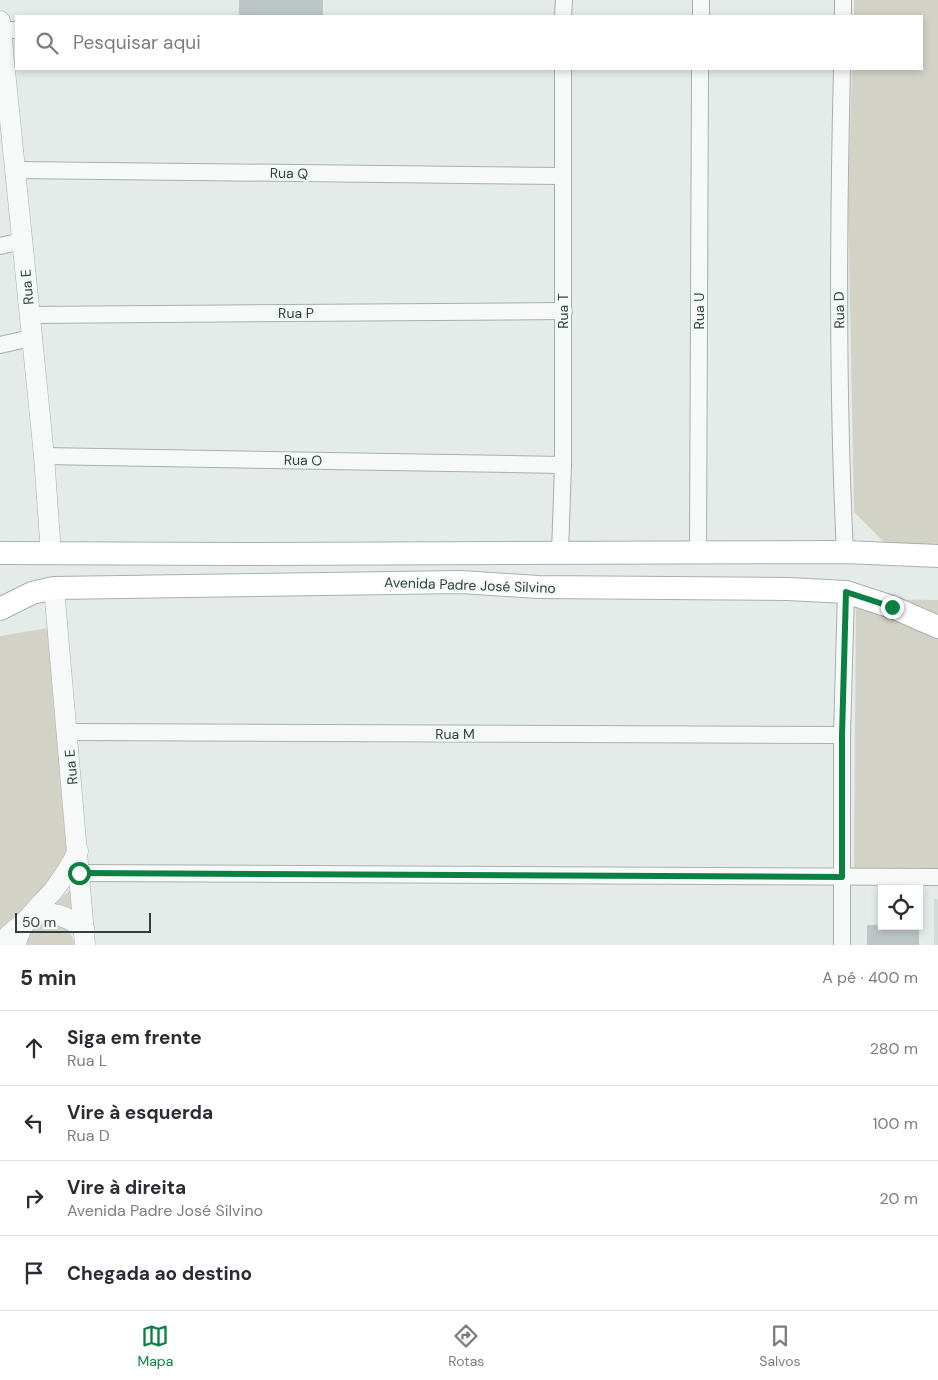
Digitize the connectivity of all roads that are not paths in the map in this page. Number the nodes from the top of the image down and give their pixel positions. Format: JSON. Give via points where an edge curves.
{"nodes":[{"id":1,"x":564,"y":0,"type":"edge"},
{"id":2,"x":701,"y":0,"type":"edge"},
{"id":3,"x":843,"y":0,"type":"edge"},
{"id":4,"x":563,"y":15,"type":"edge"},
{"id":5,"x":700,"y":15,"type":"edge"},
{"id":6,"x":843,"y":15,"type":"edge"},
{"id":7,"x":6,"y":27,"type":"edge"},
{"id":8,"x":2,"y":69,"type":"edge"},
{"id":9,"x":563,"y":70,"type":"edge"},
{"id":10,"x":700,"y":70,"type":"edge"},
{"id":11,"x":842,"y":70,"type":"edge"},
{"id":12,"x":16,"y":170,"type":"junction"},
{"id":13,"x":562,"y":176,"type":"junction"},
{"id":14,"x":22,"y":240,"type":"junction"},
{"id":15,"x":0,"y":246,"type":"edge"},
{"id":16,"x":564,"y":311,"type":"junction"},
{"id":17,"x":29,"y":315,"type":"junction"},
{"id":18,"x":32,"y":338,"type":"junction"},
{"id":19,"x":0,"y":345,"type":"edge"},
{"id":20,"x":44,"y":456,"type":"junction"},
{"id":21,"x":563,"y":465,"type":"junction"},
{"id":22,"x":845,"y":552,"type":"junction"},
{"id":23,"x":0,"y":553,"type":"edge"},
{"id":24,"x":560,"y":553,"type":"junction"},
{"id":25,"x":698,"y":553,"type":"junction"},
{"id":26,"x":51,"y":554,"type":"junction"},
{"id":27,"x":938,"y":556,"type":"edge"},
{"id":28,"x":54,"y":588,"type":"junction"},
{"id":29,"x":846,"y":592,"type":"junction"},
{"id":30,"x":0,"y":609,"type":"edge"},
{"id":31,"x":938,"y":627,"type":"edge"},
{"id":32,"x":68,"y":732,"type":"junction"},
{"id":33,"x":842,"y":735,"type":"junction"},
{"id":34,"x":78,"y":850,"type":"junction"},
{"id":35,"x":79,"y":873,"type":"junction"},
{"id":36,"x":842,"y":877,"type":"junction"},
{"id":37,"x":938,"y":877,"type":"edge"},
{"id":38,"x":23,"y":923,"type":"junction"},
{"id":39,"x":85,"y":936,"type":"edge"},
{"id":40,"x":0,"y":944,"type":"edge"},
{"id":41,"x":16,"y":945,"type":"edge"},
{"id":42,"x":842,"y":945,"type":"edge"}],
"edges":[{"from":1,"to":4,"type":"street"},
{"from":2,"to":5,"type":"street"},
{"from":3,"to":6,"type":"street"},
{"from":7,"to":8,"type":"street","name":"Rua E"},
{"from":8,"to":12,"type":"street","name":"Rua E"},
{"from":9,"to":13,"type":"street","name":"Rua T"},
{"from":10,"to":25,"type":"street","name":"Rua U"},
{"from":11,"to":22,"type":"street","name":"Rua D","via":[[838,244]]},
{"from":12,"to":13,"type":"street","name":"Rua Q"},
{"from":12,"to":14,"type":"street","name":"Rua E"},
{"from":13,"to":16,"type":"street","name":"Rua T"},
{"from":14,"to":15,"type":"street"},
{"from":14,"to":17,"type":"street","name":"Rua E"},
{"from":16,"to":17,"type":"street","name":"Rua P"},
{"from":16,"to":21,"type":"street","name":"Rua T"},
{"from":17,"to":18,"type":"street","name":"Rua E"},
{"from":18,"to":19,"type":"street"},
{"from":18,"to":20,"type":"street","name":"Rua E"},
{"from":20,"to":21,"type":"street","name":"Rua O"},
{"from":20,"to":26,"type":"street","name":"Rua E"},
{"from":21,"to":24,"type":"street","name":"Rua T"},
{"from":22,"to":25,"type":"main road","name":"Avenida Padre José Silvino"},
{"from":22,"to":27,"type":"main road","name":"Avenida Padre José Silvino"},
{"from":23,"to":26,"type":"main road","name":"Avenida Padre José Silvino"},
{"from":24,"to":25,"type":"main road","name":"Avenida Padre José Silvino"},
{"from":24,"to":26,"type":"main road","name":"Avenida Padre José Silvino"},
{"from":28,"to":29,"type":"main road","name":"Avenida Padre José Silvino","via":[[461,582],[538,587]]},
{"from":28,"to":30,"type":"main road","name":"Avenida Padre José Silvino","via":[[32,593]]},
{"from":28,"to":32,"type":"street","name":"Rua E"},
{"from":29,"to":31,"type":"main road","name":"Avenida Padre José Silvino"},
{"from":29,"to":33,"type":"street"},
{"from":32,"to":33,"type":"street","name":"Rua M"},
{"from":32,"to":34,"type":"street","name":"Rua E"},
{"from":33,"to":36,"type":"street"},
{"from":34,"to":35,"type":"street","name":"Rua E"},
{"from":34,"to":38,"type":"street","via":[[68,872]]},
{"from":35,"to":36,"type":"street"},
{"from":35,"to":39,"type":"street","name":"Rua E"},
{"from":36,"to":37,"type":"street"},
{"from":36,"to":42,"type":"street"},
{"from":38,"to":39,"type":"street","via":[[48,912],[68,917]]},
{"from":38,"to":40,"type":"street"},
{"from":38,"to":41,"type":"street"}]}
